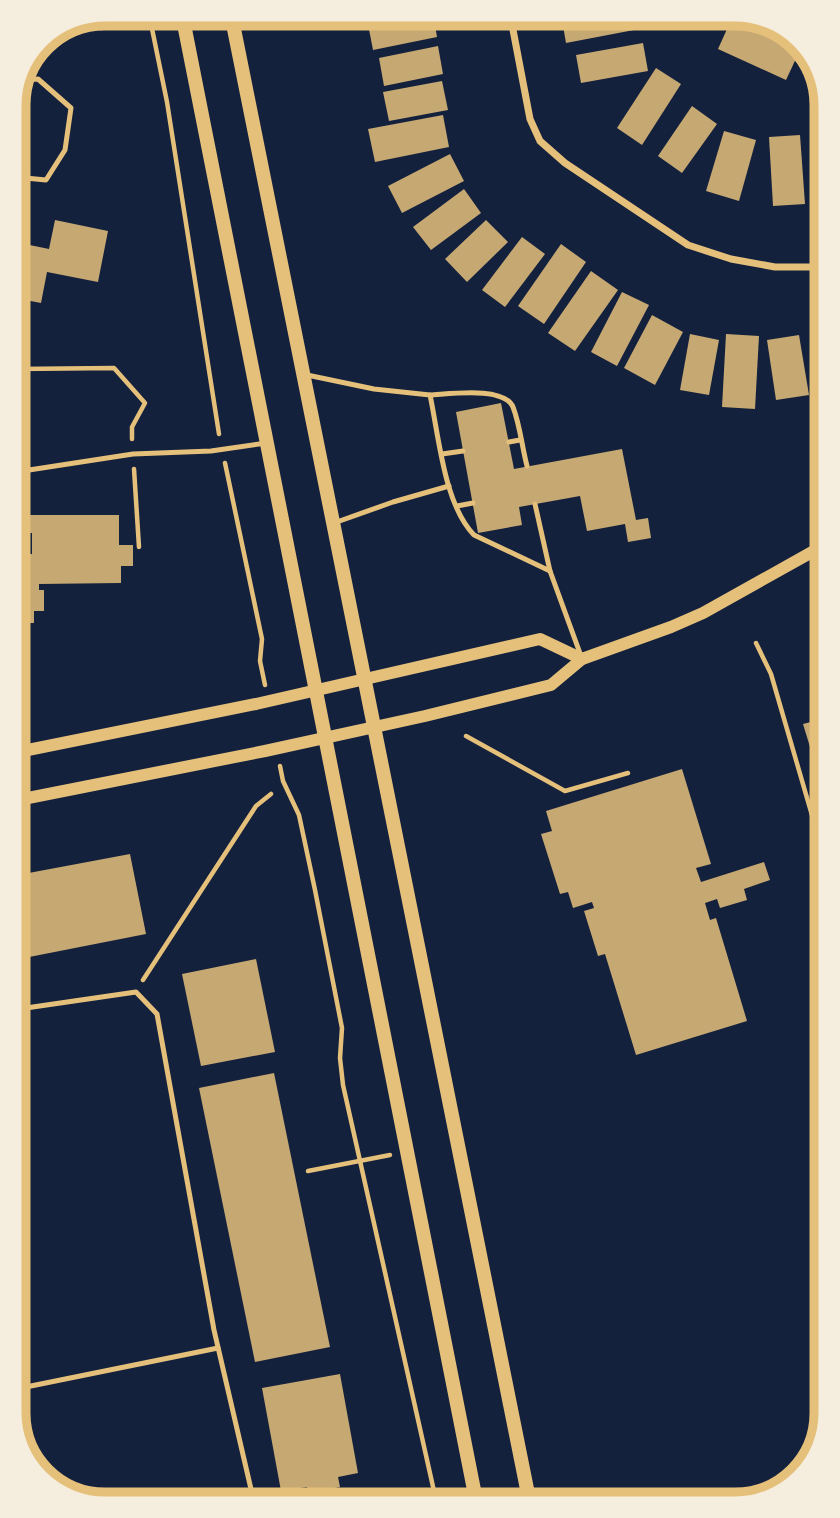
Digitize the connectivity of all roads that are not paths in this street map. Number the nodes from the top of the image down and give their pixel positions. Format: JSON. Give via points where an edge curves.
{"nodes":[{"id":1,"x":184,"y":26,"type":"edge"},
{"id":2,"x":233,"y":26,"type":"edge"},
{"id":3,"x":512,"y":26,"type":"edge"},
{"id":4,"x":31,"y":79,"type":"edge"},
{"id":5,"x":26,"y":178,"type":"edge"},
{"id":6,"x":814,"y":267,"type":"edge"},
{"id":7,"x":304,"y":374,"type":"junction"},
{"id":8,"x":430,"y":395,"type":"junction"},
{"id":9,"x":520,"y":440,"type":"junction"},
{"id":10,"x":509,"y":442,"type":"dead end"},
{"id":11,"x":267,"y":443,"type":"junction"},
{"id":12,"x":463,"y":451,"type":"dead end"},
{"id":13,"x":442,"y":454,"type":"junction"},
{"id":14,"x":527,"y":466,"type":"dead end"},
{"id":15,"x":26,"y":470,"type":"edge"},
{"id":16,"x":449,"y":486,"type":"junction"},
{"id":17,"x":473,"y":503,"type":"dead end"},
{"id":18,"x":535,"y":504,"type":"dead end"},
{"id":19,"x":457,"y":506,"type":"junction"},
{"id":20,"x":334,"y":523,"type":"junction"},
{"id":21,"x":814,"y":551,"type":"edge"},
{"id":22,"x":550,"y":571,"type":"junction"},
{"id":23,"x":582,"y":659,"type":"junction"},
{"id":24,"x":365,"y":679,"type":"junction"},
{"id":25,"x":316,"y":690,"type":"junction"},
{"id":26,"x":375,"y":727,"type":"junction"},
{"id":27,"x":325,"y":738,"type":"junction"},
{"id":28,"x":26,"y":749,"type":"edge"},
{"id":29,"x":26,"y":798,"type":"edge"},
{"id":30,"x":26,"y":1008,"type":"edge"},
{"id":31,"x":218,"y":1348,"type":"junction"},
{"id":32,"x":26,"y":1387,"type":"edge"},
{"id":33,"x":27,"y":1417,"type":"edge"},
{"id":34,"x":31,"y":1440,"type":"edge"},
{"id":35,"x":252,"y":1492,"type":"edge"},
{"id":36,"x":474,"y":1492,"type":"edge"},
{"id":37,"x":528,"y":1492,"type":"edge"}],
"edges":[{"from":1,"to":11,"type":"main road"},
{"from":2,"to":7,"type":"main road"},
{"from":3,"to":6,"type":"street","via":[[530,119],[540,141],[565,163],[688,245],[775,267]]},
{"from":4,"to":5,"type":"lane","via":[[38,79],[71,108],[65,150],[46,180]]},
{"from":7,"to":8,"type":"lane"},
{"from":7,"to":20,"type":"main road"},
{"from":8,"to":9,"type":"lane","via":[[491,393],[504,397],[512,405]]},
{"from":8,"to":13,"type":"lane"},
{"from":9,"to":10,"type":"lane"},
{"from":9,"to":14,"type":"lane"},
{"from":11,"to":15,"type":"lane","via":[[133,454]]},
{"from":11,"to":25,"type":"main road"},
{"from":12,"to":13,"type":"lane"},
{"from":13,"to":16,"type":"lane"},
{"from":16,"to":19,"type":"lane"},
{"from":16,"to":20,"type":"lane"},
{"from":17,"to":19,"type":"lane"},
{"from":18,"to":22,"type":"lane"},
{"from":19,"to":22,"type":"lane","via":[[464,525],[474,535]]},
{"from":20,"to":24,"type":"main road"},
{"from":21,"to":23,"type":"street","via":[[703,613]]},
{"from":22,"to":23,"type":"lane"},
{"from":23,"to":24,"type":"street","via":[[540,639]]},
{"from":23,"to":26,"type":"street","via":[[551,685]]},
{"from":24,"to":25,"type":"street"},
{"from":24,"to":26,"type":"main road"},
{"from":25,"to":27,"type":"main road"},
{"from":25,"to":28,"type":"street"},
{"from":26,"to":27,"type":"street"},
{"from":26,"to":37,"type":"main road"},
{"from":27,"to":29,"type":"street"},
{"from":27,"to":36,"type":"main road"},
{"from":30,"to":31,"type":"lane","via":[[136,992],[158,1014]]},
{"from":31,"to":32,"type":"lane"},
{"from":31,"to":35,"type":"lane"},
{"from":33,"to":34,"type":"lane"}]}
